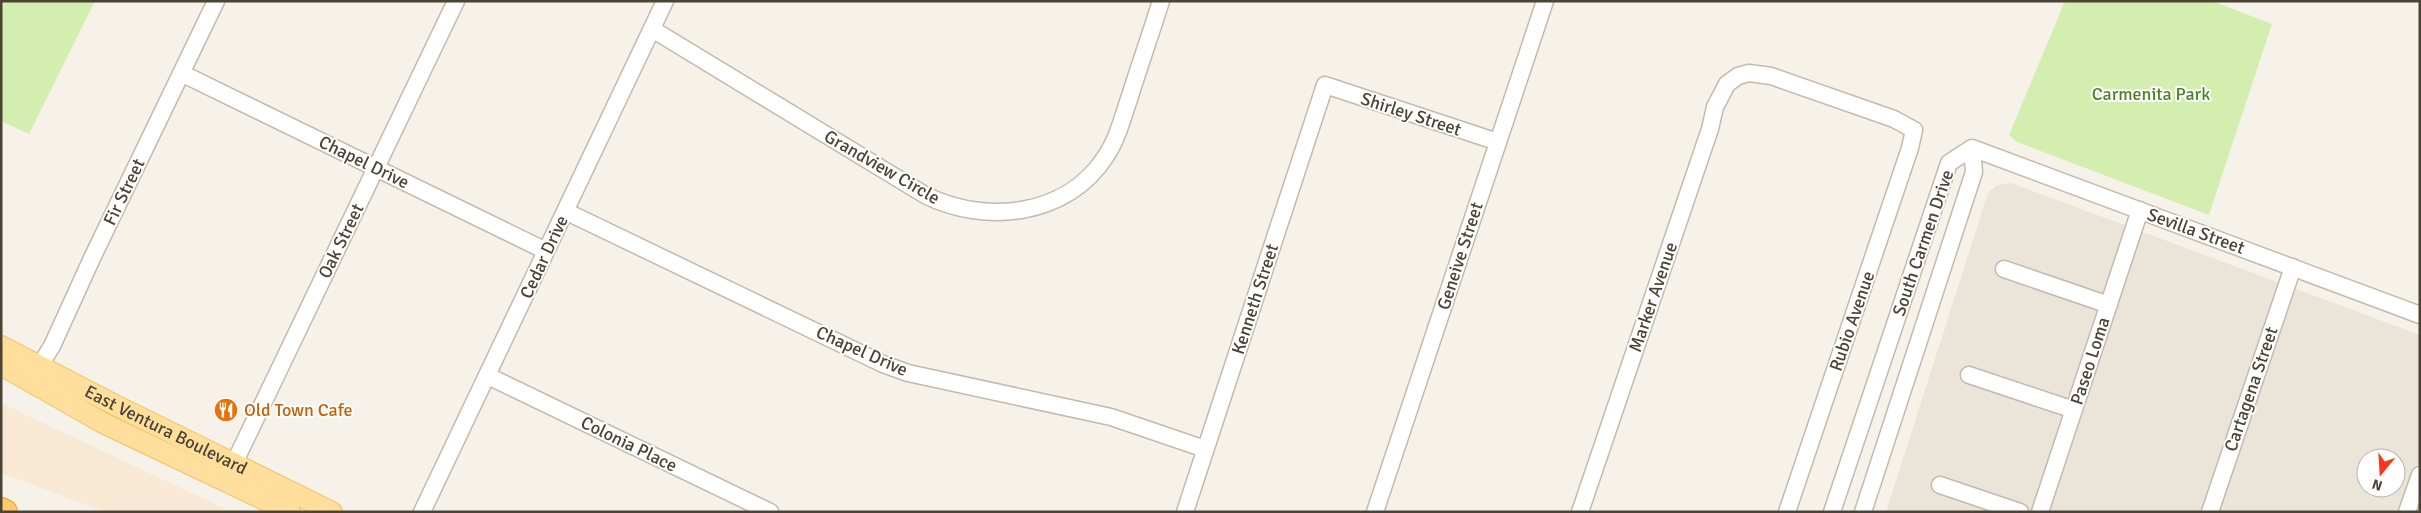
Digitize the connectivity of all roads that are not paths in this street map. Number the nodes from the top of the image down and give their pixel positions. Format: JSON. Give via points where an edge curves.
{"nodes":[{"id":1,"x":216,"y":1,"type":"edge"},
{"id":2,"x":456,"y":1,"type":"edge"},
{"id":3,"x":665,"y":1,"type":"edge"},
{"id":4,"x":1161,"y":1,"type":"edge"},
{"id":5,"x":1545,"y":1,"type":"edge"},
{"id":6,"x":652,"y":29,"type":"junction"},
{"id":7,"x":181,"y":73,"type":"junction"},
{"id":8,"x":1727,"y":84,"type":"joint"},
{"id":9,"x":1325,"y":85,"type":"joint"},
{"id":10,"x":1498,"y":142,"type":"junction"},
{"id":11,"x":1972,"y":148,"type":"junction"},
{"id":12,"x":376,"y":168,"type":"junction"},
{"id":13,"x":2140,"y":210,"type":"junction"},
{"id":14,"x":565,"y":211,"type":"junction"},
{"id":15,"x":546,"y":251,"type":"junction"},
{"id":16,"x":2293,"y":267,"type":"junction"},
{"id":17,"x":2004,"y":269,"type":"dead end"},
{"id":18,"x":2109,"y":305,"type":"junction"},
{"id":19,"x":2420,"y":315,"type":"edge"},
{"id":20,"x":1,"y":346,"type":"edge"},
{"id":21,"x":1,"y":365,"type":"edge"},
{"id":22,"x":35,"y":373,"type":"junction"},
{"id":23,"x":1969,"y":375,"type":"dead end"},
{"id":24,"x":488,"y":376,"type":"junction"},
{"id":25,"x":2074,"y":410,"type":"junction"},
{"id":26,"x":1206,"y":449,"type":"junction"},
{"id":27,"x":230,"y":473,"type":"junction"},
{"id":28,"x":2420,"y":475,"type":"edge"},
{"id":29,"x":1940,"y":485,"type":"dead end"},
{"id":30,"x":1,"y":510,"type":"edge"},
{"id":31,"x":5,"y":512,"type":"edge"},
{"id":32,"x":290,"y":512,"type":"edge"},
{"id":33,"x":332,"y":512,"type":"edge"},
{"id":34,"x":422,"y":512,"type":"edge"},
{"id":35,"x":770,"y":512,"type":"edge"},
{"id":36,"x":1185,"y":512,"type":"edge"},
{"id":37,"x":1375,"y":512,"type":"edge"},
{"id":38,"x":1580,"y":512,"type":"edge"},
{"id":39,"x":1787,"y":512,"type":"edge"},
{"id":40,"x":1832,"y":512,"type":"edge"},
{"id":41,"x":1863,"y":512,"type":"edge"},
{"id":42,"x":2020,"y":512,"type":"edge"},
{"id":43,"x":2040,"y":512,"type":"edge"},
{"id":44,"x":2210,"y":512,"type":"edge"},
{"id":45,"x":2407,"y":512,"type":"edge"}],
"edges":[{"from":1,"to":7,"type":"street","name":"Fir Street"},
{"from":2,"to":12,"type":"street","name":"Oak Street"},
{"from":3,"to":6,"type":"street","name":"Cedar Drive"},
{"from":4,"to":6,"type":"street","name":"Grandview Circle","via":[[1117,134],[1106,156],[1087,178],[1057,198],[1024,210],[995,213],[959,208],[925,195]]},
{"from":5,"to":10,"type":"street","name":"Geneive Street"},
{"from":6,"to":14,"type":"street","name":"Cedar Drive"},
{"from":7,"to":12,"type":"street","name":"Chapel Drive"},
{"from":7,"to":22,"type":"street","name":"Fir Street","via":[[52,346]]},
{"from":8,"to":38,"type":"street","name":"Marker Avenue","via":[[1714,107],[1710,129]]},
{"from":8,"to":39,"type":"street","name":"Rubio Avenue","via":[[1738,76],[1771,76],[1914,130]]},
{"from":9,"to":10,"type":"street","name":"Shirley Street"},
{"from":9,"to":26,"type":"street","name":"Kenneth Street"},
{"from":10,"to":37,"type":"street","name":"Geneive Street"},
{"from":11,"to":13,"type":"street","name":"Sevilla Street"},
{"from":11,"to":40,"type":"street","name":"South Carmen Drive","via":[[1949,163]]},
{"from":11,"to":41,"type":"street","name":"South Carmen Drive","via":[[1974,172]]},
{"from":12,"to":15,"type":"street","name":"Chapel Drive"},
{"from":12,"to":27,"type":"street","name":"Oak Street"},
{"from":13,"to":16,"type":"street","name":"Sevilla Street"},
{"from":13,"to":18,"type":"street","name":"Paseo Loma"},
{"from":14,"to":15,"type":"street","name":"Cedar Drive"},
{"from":14,"to":26,"type":"street","name":"Chapel Drive","via":[[883,364],[908,373],[1111,417]]},
{"from":15,"to":24,"type":"street","name":"Cedar Drive"},
{"from":16,"to":19,"type":"street","name":"Sevilla Street"},
{"from":16,"to":44,"type":"street","name":"Cartagena Street"},
{"from":17,"to":18,"type":"street"},
{"from":18,"to":25,"type":"street","name":"Paseo Loma"},
{"from":20,"to":22,"type":"main road","name":"East Ventura Boulevard"},
{"from":21,"to":22,"type":"main road","name":"East Ventura Boulevard"},
{"from":22,"to":27,"type":"main road","name":"East Ventura Boulevard"},
{"from":23,"to":25,"type":"street"},
{"from":24,"to":34,"type":"street","name":"Cedar Drive"},
{"from":24,"to":35,"type":"street","name":"Colonia Place"},
{"from":25,"to":43,"type":"street","name":"Paseo Loma"},
{"from":26,"to":36,"type":"street","name":"Kenneth Street"},
{"from":27,"to":32,"type":"main road","name":"East Ventura Boulevard"},
{"from":27,"to":33,"type":"main road","name":"East Ventura Boulevard"},
{"from":28,"to":45,"type":"street"},
{"from":29,"to":42,"type":"street"},
{"from":30,"to":31,"type":"highway"}]}
